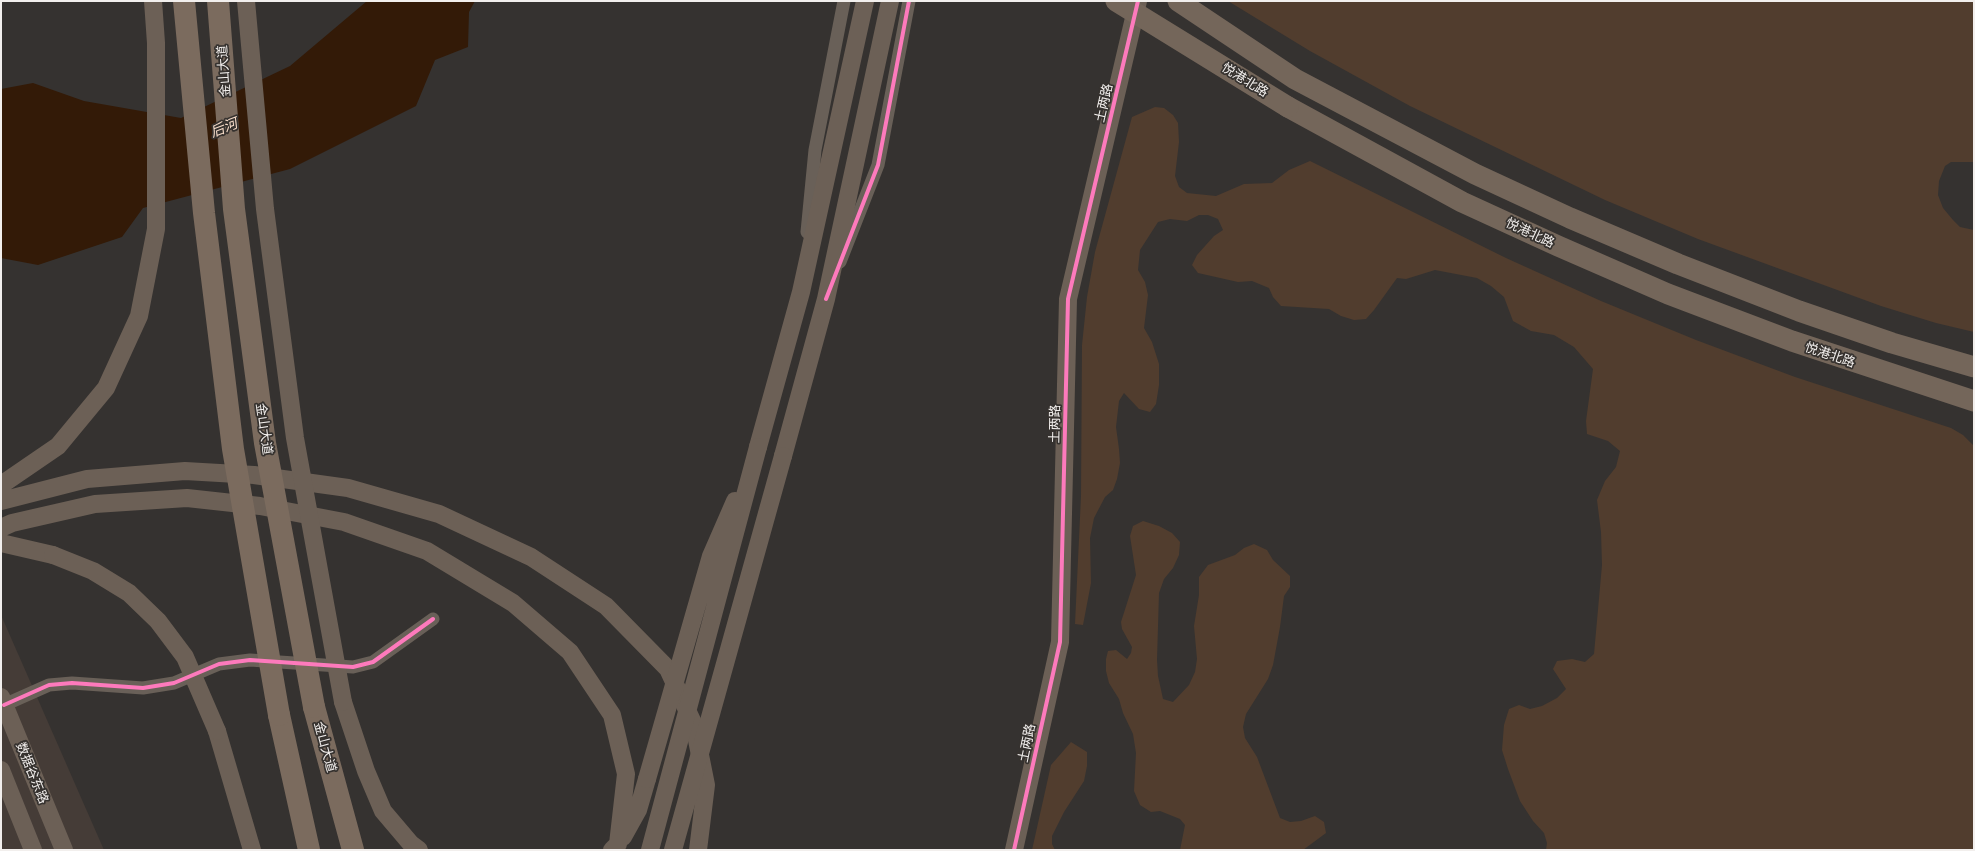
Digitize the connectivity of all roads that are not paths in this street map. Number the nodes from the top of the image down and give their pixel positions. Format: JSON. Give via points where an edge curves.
{"nodes":[{"id":1,"x":153,"y":1,"type":"edge"},
{"id":2,"x":184,"y":1,"type":"edge"},
{"id":3,"x":218,"y":1,"type":"edge"},
{"id":4,"x":246,"y":1,"type":"edge"},
{"id":5,"x":844,"y":1,"type":"edge"},
{"id":6,"x":865,"y":1,"type":"edge"},
{"id":7,"x":890,"y":1,"type":"edge"},
{"id":8,"x":909,"y":1,"type":"edge"},
{"id":9,"x":1116,"y":1,"type":"edge"},
{"id":10,"x":1138,"y":1,"type":"edge"},
{"id":11,"x":1178,"y":1,"type":"edge"},
{"id":12,"x":801,"y":292,"type":"junction"},
{"id":13,"x":826,"y":299,"type":"junction"},
{"id":14,"x":1974,"y":367,"type":"edge"},
{"id":15,"x":1974,"y":401,"type":"edge"},
{"id":16,"x":758,"y":447,"type":"junction"},
{"id":17,"x":3,"y":496,"type":"edge"},
{"id":18,"x":6,"y":525,"type":"edge"},
{"id":19,"x":1,"y":543,"type":"edge"},
{"id":20,"x":433,"y":619,"type":"dead end"},
{"id":21,"x":2,"y":701,"type":"edge"},
{"id":22,"x":1,"y":770,"type":"edge"},
{"id":23,"x":615,"y":847,"type":"edge"},
{"id":24,"x":33,"y":850,"type":"edge"},
{"id":25,"x":64,"y":850,"type":"edge"},
{"id":26,"x":252,"y":850,"type":"edge"},
{"id":27,"x":309,"y":850,"type":"edge"},
{"id":28,"x":353,"y":850,"type":"edge"},
{"id":29,"x":419,"y":850,"type":"edge"},
{"id":30,"x":650,"y":850,"type":"edge"},
{"id":31,"x":673,"y":850,"type":"edge"},
{"id":32,"x":698,"y":850,"type":"edge"},
{"id":33,"x":1014,"y":850,"type":"edge"}],
"edges":[{"from":1,"to":17,"type":"main road","via":[[156,43],[156,229],[139,316],[106,388],[58,446]]},
{"from":2,"to":27,"type":"highway","bridge":true,"via":[[204,213],[233,449],[279,715]]},
{"from":3,"to":28,"type":"highway","name":"金山大道","bridge":true,"via":[[234,209],[264,436],[314,707]]},
{"from":4,"to":29,"type":"main road","bridge":true,"via":[[265,209],[295,438],[343,702],[366,771],[383,811]]},
{"from":5,"to":12,"type":"street","via":[[815,150]]},
{"from":6,"to":12,"type":"main road"},
{"from":7,"to":13,"type":"main road"},
{"from":8,"to":13,"type":"street","via":[[878,165]]},
{"from":9,"to":15,"type":"main road","name":"悦港北路","bridge":true,"via":[[1288,107],[1462,202],[1668,294],[1792,342]]},
{"from":10,"to":33,"type":"main road","name":"土两路","via":[[1068,299],[1060,642]]},
{"from":11,"to":14,"type":"main road","via":[[1295,79],[1475,174],[1577,221],[1799,311],[1892,343]]},
{"from":12,"to":16,"type":"main road"},
{"from":13,"to":31,"type":"main road","bridge":true},
{"from":16,"to":23,"type":"main road","bridge":true,"via":[[711,556],[638,810]]},
{"from":16,"to":30,"type":"main road","bridge":true},
{"from":17,"to":32,"type":"main road","bridge":true,"via":[[87,479],[185,471],[254,475],[348,488],[439,514],[531,557],[606,606],[668,670],[694,725],[706,785]]},
{"from":18,"to":23,"type":"main road","bridge":true,"via":[[95,504],[187,498],[260,506],[344,522],[427,551],[513,603],[570,652],[612,714],[626,774]]},
{"from":19,"to":26,"type":"main road","bridge":true,"via":[[53,555],[93,571],[129,593],[158,621],[185,657],[217,731]]},
{"from":20,"to":21,"type":"street","via":[[373,662],[353,667],[250,660],[219,664],[174,683],[143,688],[72,683],[49,685]]},
{"from":21,"to":25,"type":"main road","name":"数据谷东路"},
{"from":22,"to":24,"type":"main road"}]}
